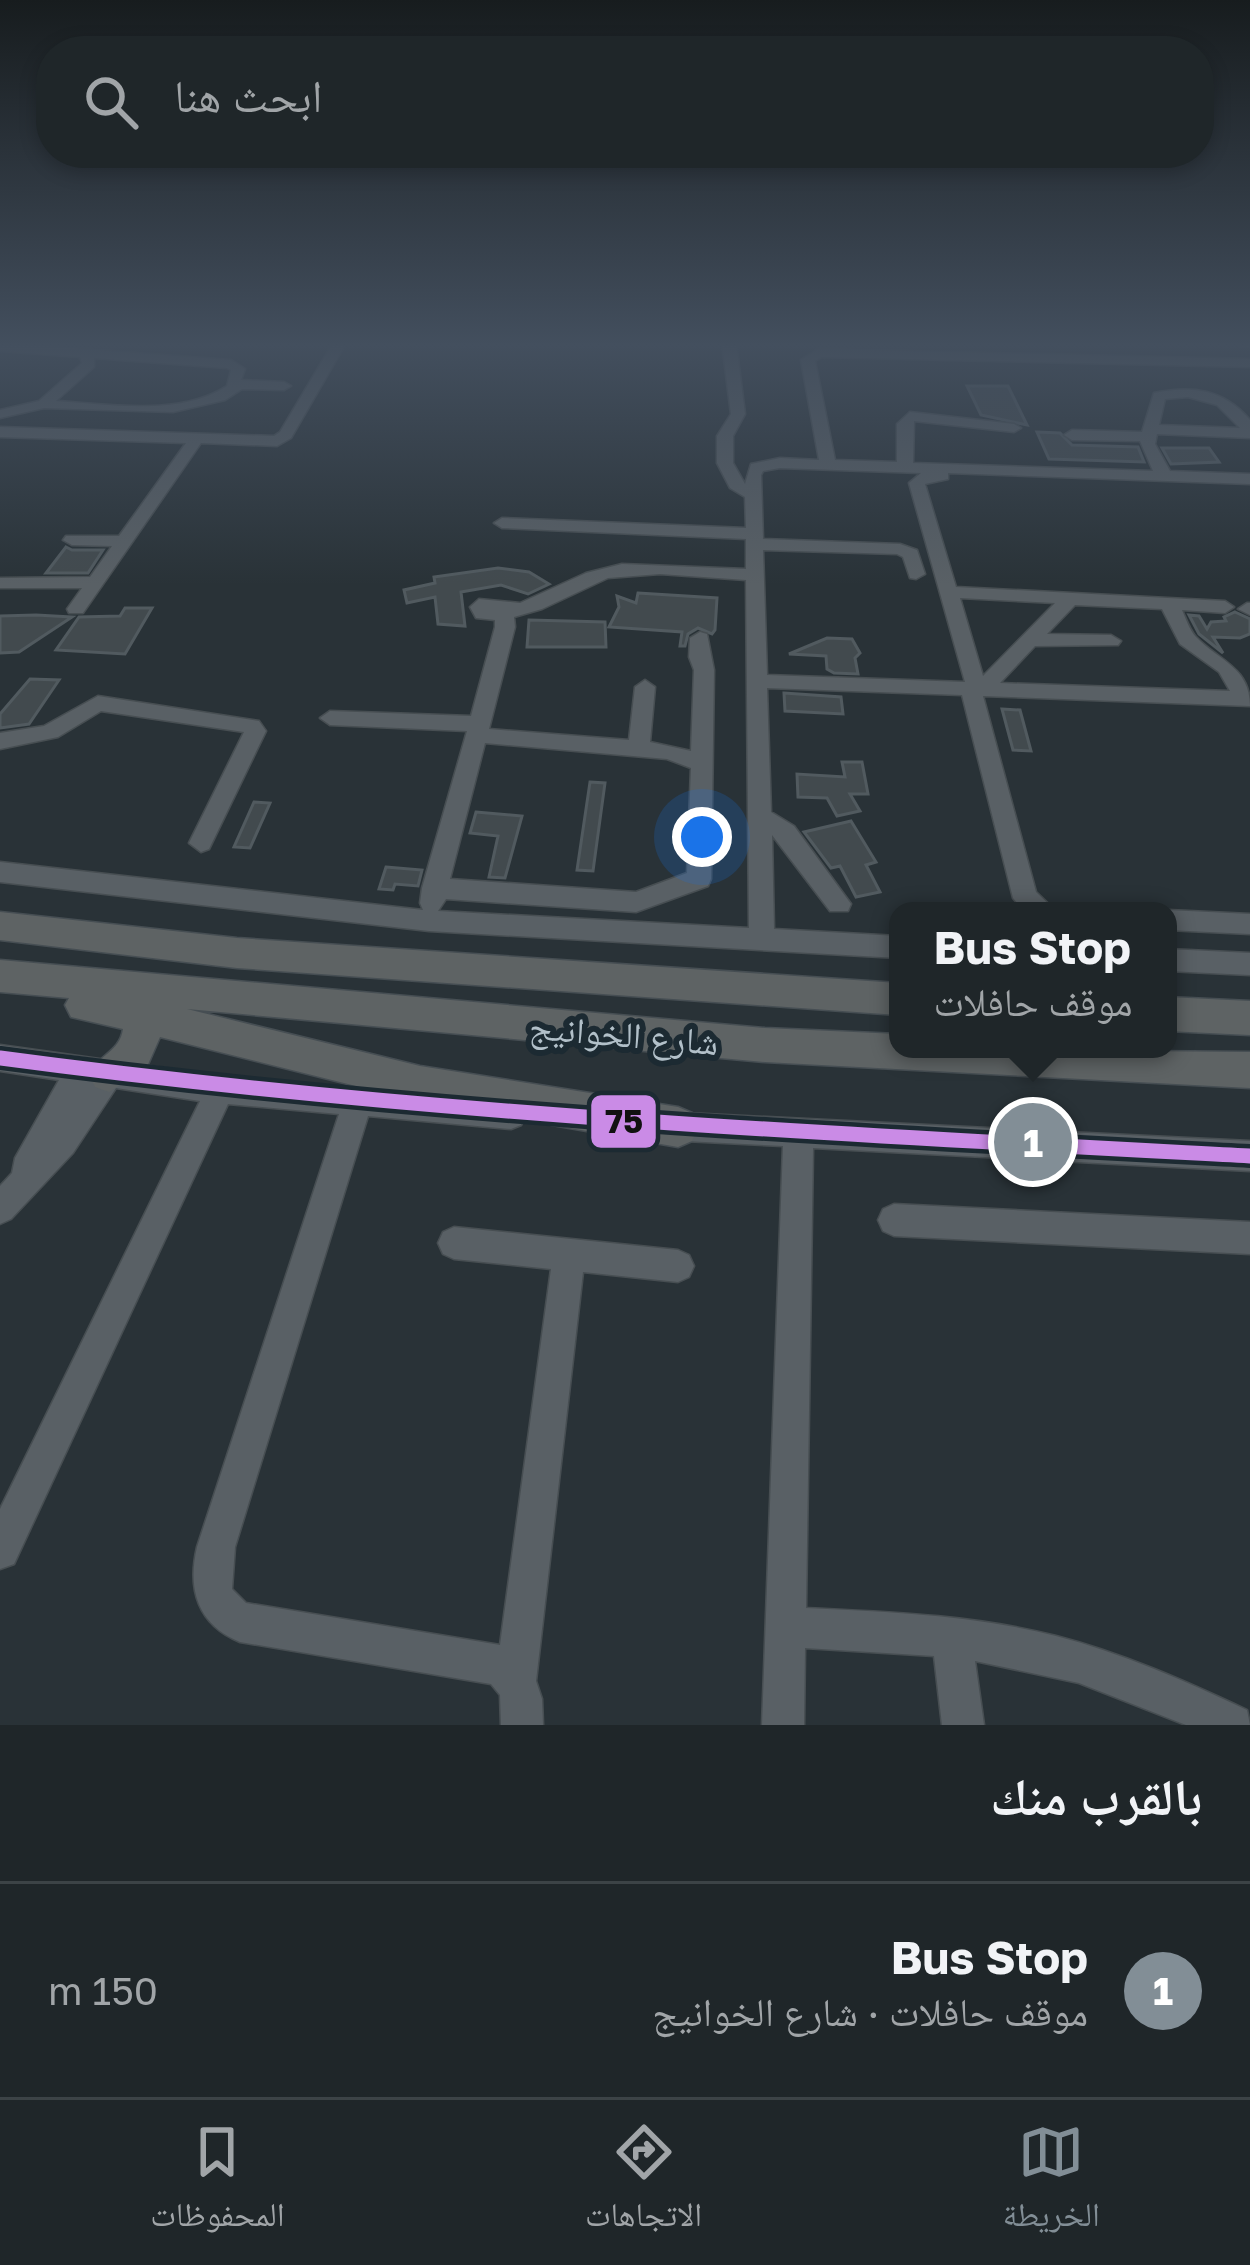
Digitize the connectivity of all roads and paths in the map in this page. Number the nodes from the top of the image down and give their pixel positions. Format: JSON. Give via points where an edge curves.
{"nodes":[{"id":1,"x":293,"y":424,"type":"edge"},
{"id":2,"x":732,"y":424,"type":"edge"},
{"id":3,"x":822,"y":424,"type":"edge"},
{"id":4,"x":904,"y":424,"type":"edge"},
{"id":5,"x":975,"y":424,"type":"edge"},
{"id":6,"x":1152,"y":424,"type":"edge"},
{"id":7,"x":1014,"y":428,"type":"dead end"},
{"id":8,"x":0,"y":432,"type":"edge"},
{"id":9,"x":1250,"y":432,"type":"edge"},
{"id":10,"x":1150,"y":433,"type":"junction"},
{"id":11,"x":1072,"y":435,"type":"dead end"},
{"id":12,"x":196,"y":440,"type":"junction"},
{"id":13,"x":828,"y":465,"type":"junction"},
{"id":14,"x":905,"y":467,"type":"junction"},
{"id":15,"x":1164,"y":476,"type":"junction"},
{"id":16,"x":1250,"y":482,"type":"edge"},
{"id":17,"x":753,"y":495,"type":"junction"},
{"id":18,"x":502,"y":523,"type":"dead end"},
{"id":19,"x":74,"y":538,"type":"dead end"},
{"id":20,"x":127,"y":539,"type":"junction"},
{"id":21,"x":754,"y":539,"type":"junction"},
{"id":22,"x":916,"y":574,"type":"dead end"},
{"id":23,"x":754,"y":575,"type":"junction"},
{"id":24,"x":0,"y":583,"type":"edge"},
{"id":25,"x":93,"y":587,"type":"junction"},
{"id":26,"x":948,"y":592,"type":"junction"},
{"id":27,"x":1070,"y":599,"type":"junction"},
{"id":28,"x":1168,"y":604,"type":"junction"},
{"id":29,"x":1225,"y":607,"type":"dead end"},
{"id":30,"x":76,"y":610,"type":"dead end"},
{"id":31,"x":1046,"y":624,"type":"junction"},
{"id":32,"x":700,"y":638,"type":"dead end"},
{"id":33,"x":1030,"y":640,"type":"junction"},
{"id":34,"x":1087,"y":640,"type":"junction"},
{"id":35,"x":1111,"y":641,"type":"dead end"},
{"id":36,"x":756,"y":681,"type":"junction"},
{"id":37,"x":645,"y":687,"type":"dead end"},
{"id":38,"x":976,"y":689,"type":"junction"},
{"id":39,"x":1248,"y":699,"type":"edge"},
{"id":40,"x":330,"y":718,"type":"dead end"},
{"id":41,"x":477,"y":730,"type":"junction"},
{"id":42,"x":0,"y":741,"type":"edge"},
{"id":43,"x":639,"y":748,"type":"junction"},
{"id":44,"x":703,"y":764,"type":"junction"},
{"id":45,"x":758,"y":815,"type":"junction"},
{"id":46,"x":201,"y":843,"type":"dead end"},
{"id":47,"x":0,"y":872,"type":"edge"},
{"id":48,"x":434,"y":888,"type":"junction"},
{"id":49,"x":1030,"y":902,"type":"edge"},
{"id":50,"x":839,"y":904,"type":"dead end"},
{"id":51,"x":1177,"y":920,"type":"edge"},
{"id":52,"x":429,"y":921,"type":"junction"},
{"id":53,"x":1250,"y":924,"type":"edge"},
{"id":54,"x":0,"y":926,"type":"edge"},
{"id":55,"x":762,"y":941,"type":"junction"},
{"id":56,"x":889,"y":947,"type":"edge"},
{"id":57,"x":1177,"y":960,"type":"edge"},
{"id":58,"x":1250,"y":964,"type":"edge"},
{"id":59,"x":0,"y":976,"type":"edge"},
{"id":60,"x":0,"y":989,"type":"edge"},
{"id":61,"x":889,"y":999,"type":"edge"},
{"id":62,"x":1177,"y":1014,"type":"edge"},
{"id":63,"x":141,"y":1015,"type":"junction"},
{"id":64,"x":1250,"y":1018,"type":"edge"},
{"id":65,"x":889,"y":1052,"type":"edge"},
{"id":66,"x":0,"y":1058,"type":"edge"},
{"id":67,"x":1008,"y":1058,"type":"edge"},
{"id":68,"x":1250,"y":1070,"type":"edge"},
{"id":69,"x":95,"y":1072,"type":"junction"},
{"id":70,"x":220,"y":1090,"type":"junction"},
{"id":71,"x":357,"y":1104,"type":"junction"},
{"id":72,"x":678,"y":1127,"type":"junction"},
{"id":73,"x":798,"y":1132,"type":"junction"},
{"id":74,"x":1250,"y":1156,"type":"edge"},
{"id":75,"x":8,"y":1198,"type":"edge"},
{"id":76,"x":894,"y":1220,"type":"dead end"},
{"id":77,"x":1250,"y":1238,"type":"edge"},
{"id":78,"x":454,"y":1243,"type":"dead end"},
{"id":79,"x":569,"y":1255,"type":"junction"},
{"id":80,"x":678,"y":1266,"type":"dead end"},
{"id":81,"x":0,"y":1550,"type":"edge"},
{"id":82,"x":787,"y":1627,"type":"junction"},
{"id":83,"x":952,"y":1641,"type":"junction"},
{"id":84,"x":516,"y":1678,"type":"junction"},
{"id":85,"x":522,"y":1725,"type":"edge"},
{"id":86,"x":783,"y":1725,"type":"edge"},
{"id":87,"x":963,"y":1725,"type":"edge"},
{"id":88,"x":1232,"y":1725,"type":"edge"}],
"edges":[{"from":1,"to":12,"type":"street","via":[[277,441]]},
{"from":2,"to":17,"type":"street","via":[[723,456],[736,485]]},
{"from":3,"to":13,"type":"street"},
{"from":4,"to":14,"type":"street"},
{"from":5,"to":7,"type":"street"},
{"from":6,"to":10,"type":"street"},
{"from":8,"to":12,"type":"street"},
{"from":9,"to":10,"type":"street"},
{"from":10,"to":11,"type":"street"},
{"from":10,"to":15,"type":"street","via":[[1148,447]]},
{"from":12,"to":20,"type":"street"},
{"from":13,"to":14,"type":"street"},
{"from":13,"to":17,"type":"street","via":[[763,464],[753,471]]},
{"from":14,"to":15,"type":"street"},
{"from":15,"to":16,"type":"street"},
{"from":16,"to":26,"type":"street","via":[[926,476],[917,483]]},
{"from":17,"to":21,"type":"street"},
{"from":18,"to":21,"type":"street"},
{"from":19,"to":20,"type":"street"},
{"from":20,"to":25,"type":"street"},
{"from":21,"to":22,"type":"street","via":[[900,549],[911,554]]},
{"from":21,"to":23,"type":"street"},
{"from":23,"to":36,"type":"street"},
{"from":23,"to":41,"type":"street","via":[[613,571],[507,613]]},
{"from":24,"to":25,"type":"street"},
{"from":25,"to":30,"type":"street"},
{"from":26,"to":27,"type":"street"},
{"from":26,"to":38,"type":"street"},
{"from":27,"to":28,"type":"street"},
{"from":27,"to":31,"type":"street"},
{"from":28,"to":29,"type":"street"},
{"from":28,"to":39,"type":"street","via":[[1187,640],[1226,668]]},
{"from":31,"to":33,"type":"street"},
{"from":31,"to":34,"type":"street"},
{"from":32,"to":44,"type":"street"},
{"from":33,"to":34,"type":"street"},
{"from":33,"to":38,"type":"street"},
{"from":34,"to":35,"type":"street"},
{"from":36,"to":38,"type":"street"},
{"from":36,"to":45,"type":"street"},
{"from":37,"to":43,"type":"street"},
{"from":38,"to":39,"type":"street"},
{"from":38,"to":49,"type":"street"},
{"from":40,"to":41,"type":"street"},
{"from":41,"to":43,"type":"street"},
{"from":41,"to":48,"type":"street"},
{"from":42,"to":46,"type":"street","via":[[50,732],[98,703],[252,726]]},
{"from":43,"to":44,"type":"street"},
{"from":44,"to":48,"type":"street","via":[[702,874],[695,883],[636,902]]},
{"from":45,"to":50,"type":"street","via":[[786,832]]},
{"from":45,"to":55,"type":"street"},
{"from":47,"to":52,"type":"street"},
{"from":48,"to":52,"type":"street"},
{"from":51,"to":53,"type":"street"},
{"from":52,"to":55,"type":"street"},
{"from":54,"to":61,"type":"highway","name":"شارع الخوانيج","via":[[237,953]]},
{"from":55,"to":56,"type":"street"},
{"from":57,"to":58,"type":"street"},
{"from":59,"to":65,"type":"highway","name":"شارع الخوانيج"},
{"from":60,"to":63,"type":"highway"},
{"from":62,"to":64,"type":"highway"},
{"from":63,"to":69,"type":"highway","via":[[135,1055]]},
{"from":63,"to":72,"type":"highway","via":[[420,1084]]},
{"from":66,"to":69,"type":"street"},
{"from":67,"to":68,"type":"highway","name":"شارع الخوانيج"},
{"from":69,"to":70,"type":"street"},
{"from":69,"to":75,"type":"street","via":[[71,1132]]},
{"from":70,"to":71,"type":"street"},
{"from":70,"to":81,"type":"street"},
{"from":71,"to":72,"type":"street"},
{"from":71,"to":84,"type":"street","via":[[211,1586],[216,1603],[240,1622],[482,1661]]},
{"from":72,"to":73,"type":"street"},
{"from":73,"to":74,"type":"street"},
{"from":73,"to":82,"type":"street"},
{"from":76,"to":77,"type":"street"},
{"from":78,"to":79,"type":"street"},
{"from":79,"to":80,"type":"street"},
{"from":79,"to":84,"type":"street"},
{"from":82,"to":83,"type":"street"},
{"from":82,"to":86,"type":"street"},
{"from":83,"to":87,"type":"street"},
{"from":83,"to":88,"type":"street","via":[[1097,1667]]},
{"from":84,"to":85,"type":"street"}]}
